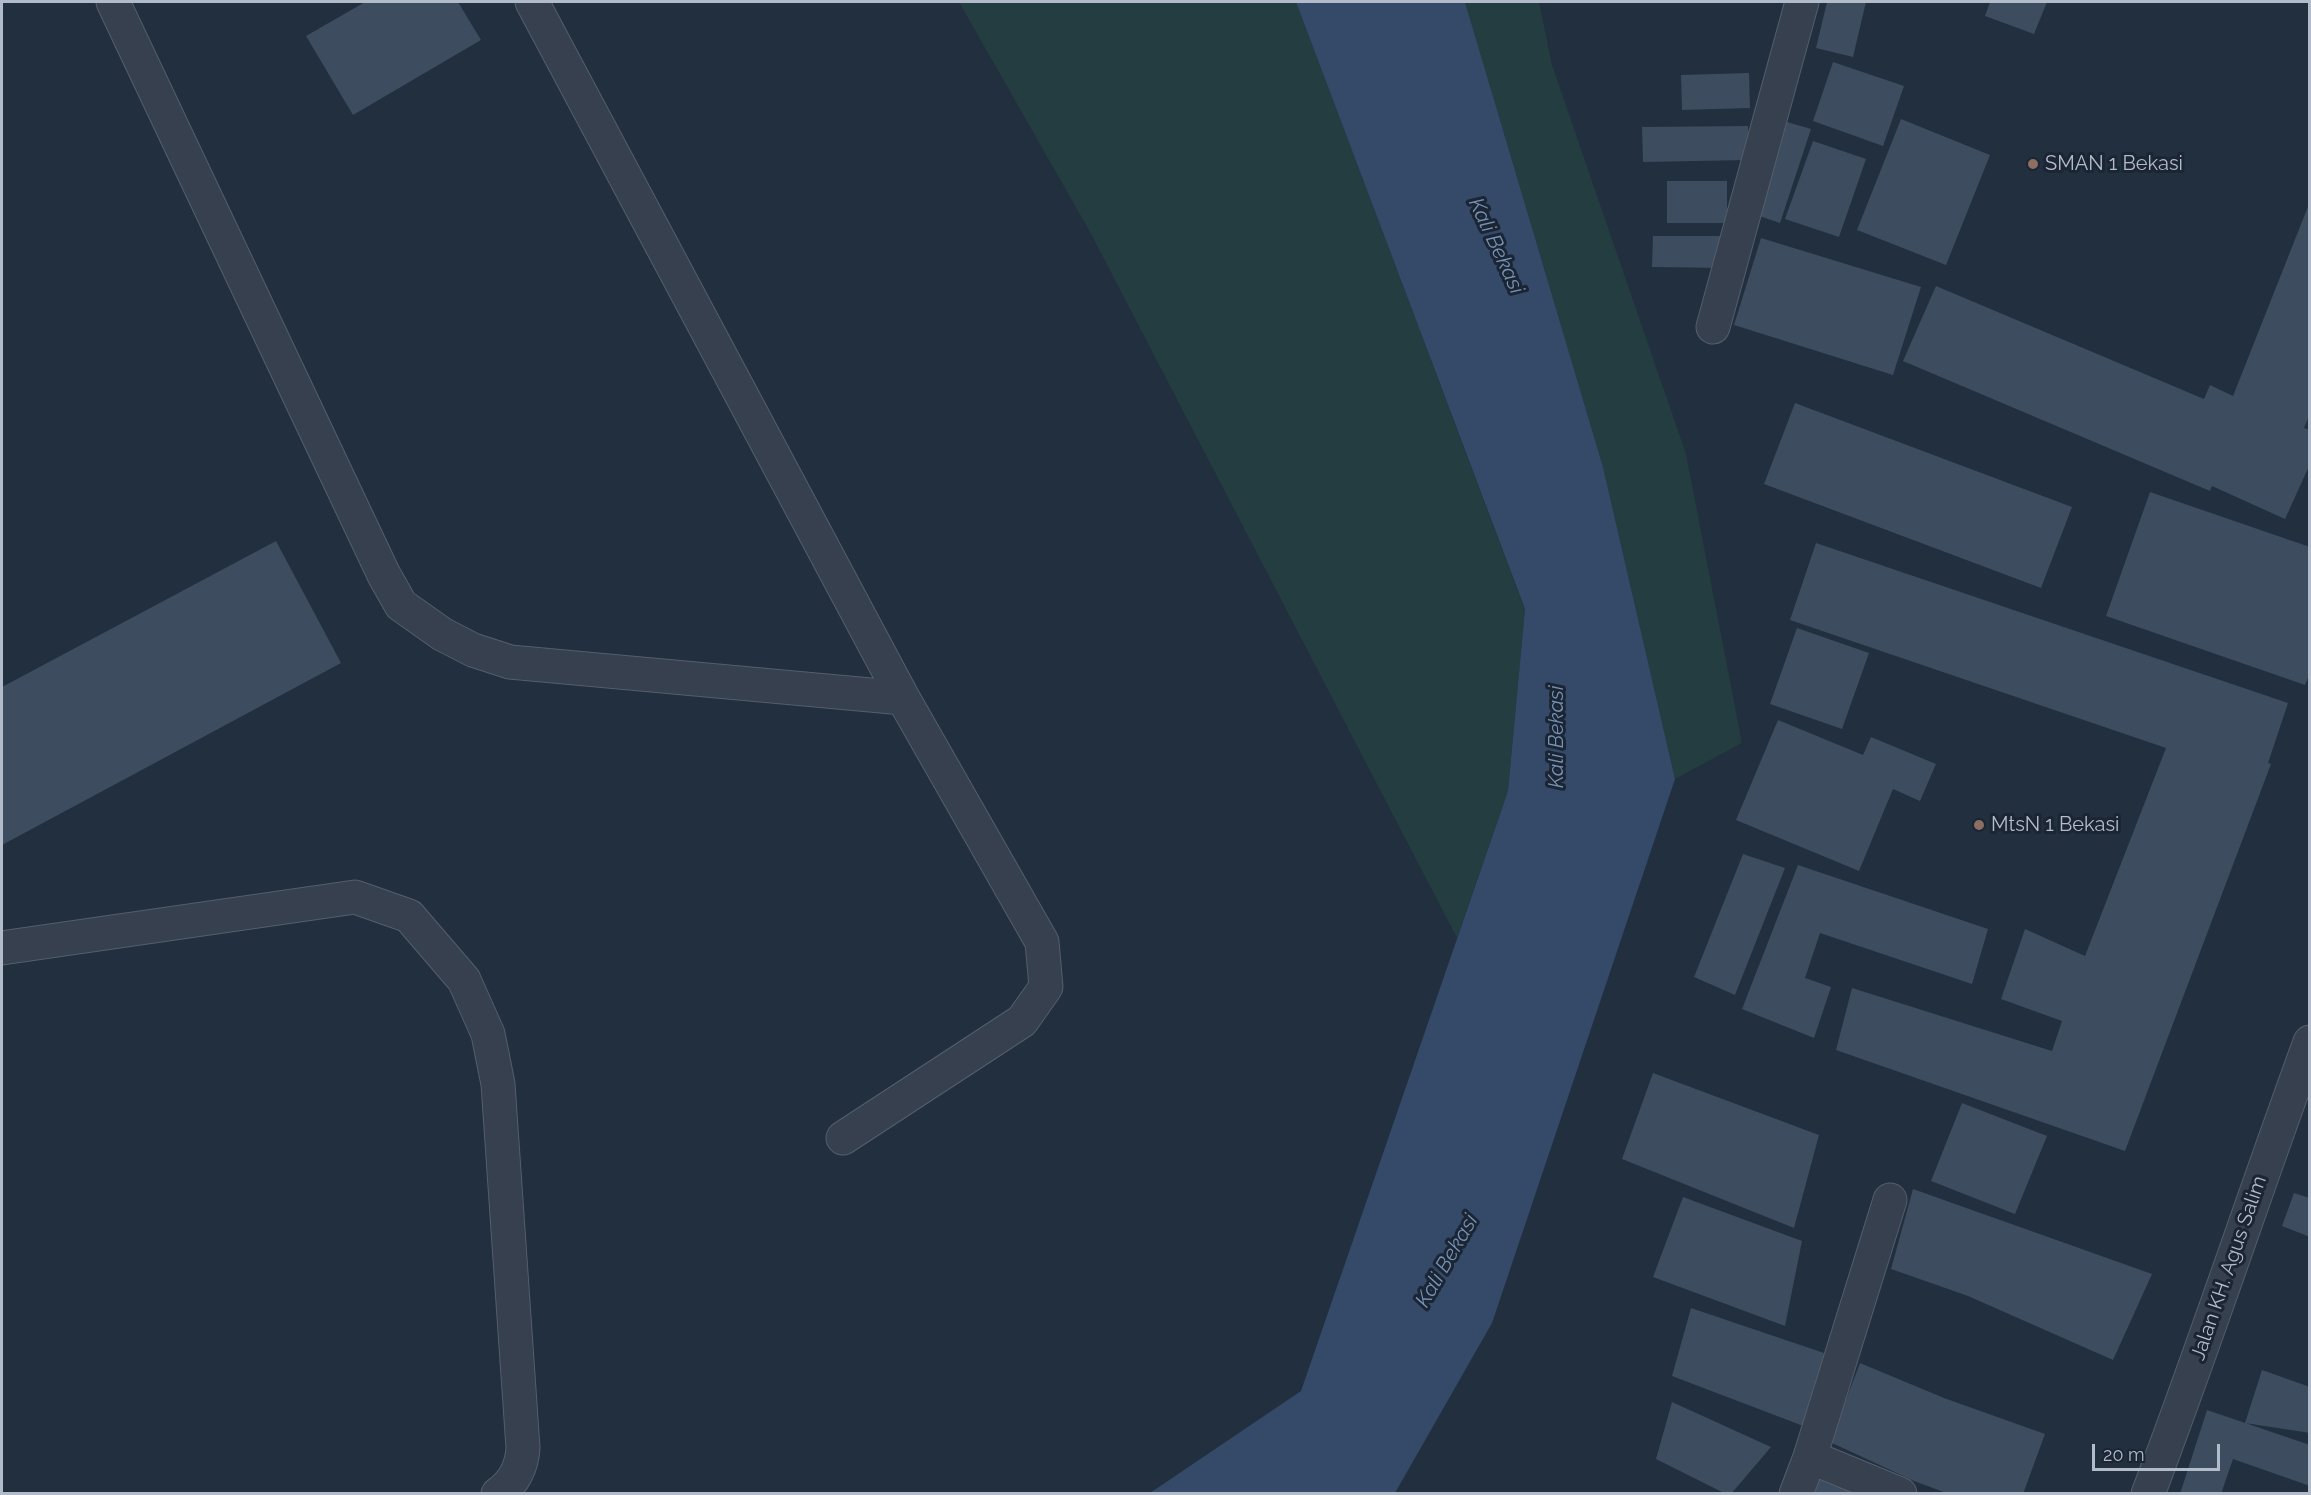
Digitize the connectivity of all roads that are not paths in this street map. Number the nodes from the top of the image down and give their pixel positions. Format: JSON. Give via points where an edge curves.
{"nodes":[{"id":1,"x":113,"y":2,"type":"edge"},
{"id":2,"x":532,"y":2,"type":"edge"},
{"id":3,"x":1802,"y":2,"type":"edge"},
{"id":4,"x":1713,"y":327,"type":"dead end"},
{"id":5,"x":903,"y":698,"type":"junction"},
{"id":6,"x":2,"y":948,"type":"edge"},
{"id":7,"x":2310,"y":1042,"type":"edge"},
{"id":8,"x":843,"y":1138,"type":"dead end"},
{"id":9,"x":1890,"y":1200,"type":"dead end"},
{"id":10,"x":1810,"y":1457,"type":"junction"},
{"id":11,"x":498,"y":1494,"type":"edge"},
{"id":12,"x":1796,"y":1494,"type":"edge"},
{"id":13,"x":1900,"y":1494,"type":"edge"},
{"id":14,"x":2148,"y":1494,"type":"edge"}],
"edges":[{"from":1,"to":5,"type":"street","via":[[384,575],[402,605],[442,634],[510,662]]},
{"from":2,"to":5,"type":"street"},
{"from":3,"to":4,"type":"street"},
{"from":5,"to":8,"type":"street","via":[[1042,942],[1046,987],[1023,1021]]},
{"from":6,"to":11,"type":"street","via":[[355,897],[409,916],[464,980],[488,1034],[498,1084],[523,1448],[518,1472]]},
{"from":7,"to":14,"type":"street","name":"Jalan KH. Agus Salim"},
{"from":9,"to":10,"type":"street"},
{"from":10,"to":12,"type":"street"},
{"from":10,"to":13,"type":"street"}]}
